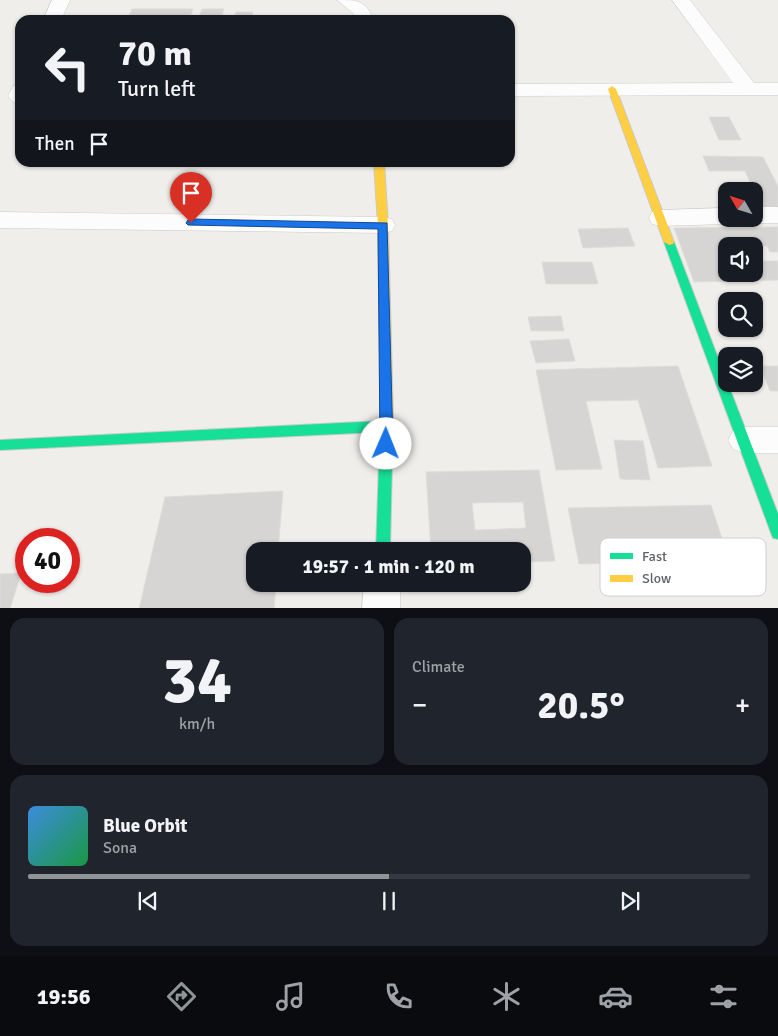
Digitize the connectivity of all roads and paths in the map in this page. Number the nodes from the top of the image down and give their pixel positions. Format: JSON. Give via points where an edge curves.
{"nodes":[{"id":1,"x":61,"y":0,"type":"edge"},
{"id":2,"x":346,"y":0,"type":"edge"},
{"id":3,"x":681,"y":0,"type":"edge"},
{"id":4,"x":54,"y":15,"type":"edge"},
{"id":5,"x":363,"y":15,"type":"edge"},
{"id":6,"x":612,"y":89,"type":"junction"},
{"id":7,"x":748,"y":89,"type":"junction"},
{"id":8,"x":778,"y":89,"type":"edge"},
{"id":9,"x":515,"y":90,"type":"edge"},
{"id":10,"x":379,"y":167,"type":"edge"},
{"id":11,"x":778,"y":215,"type":"edge"},
{"id":12,"x":718,"y":216,"type":"edge"},
{"id":13,"x":763,"y":216,"type":"edge"},
{"id":14,"x":661,"y":218,"type":"junction"},
{"id":15,"x":0,"y":220,"type":"edge"},
{"id":16,"x":383,"y":225,"type":"junction"},
{"id":17,"x":387,"y":426,"type":"junction"},
{"id":18,"x":744,"y":440,"type":"junction"},
{"id":19,"x":778,"y":440,"type":"edge"},
{"id":20,"x":0,"y":445,"type":"edge"},
{"id":21,"x":778,"y":533,"type":"edge"},
{"id":22,"x":383,"y":542,"type":"edge"},
{"id":23,"x":382,"y":592,"type":"edge"},
{"id":24,"x":381,"y":608,"type":"edge"}],
"edges":[{"from":1,"to":4,"type":"street"},
{"from":2,"to":5,"type":"street"},
{"from":3,"to":7,"type":"street"},
{"from":6,"to":7,"type":"street"},
{"from":6,"to":9,"type":"street"},
{"from":6,"to":14,"type":"street"},
{"from":7,"to":8,"type":"street"},
{"from":10,"to":16,"type":"street"},
{"from":11,"to":13,"type":"street"},
{"from":12,"to":14,"type":"street"},
{"from":14,"to":18,"type":"street"},
{"from":15,"to":16,"type":"street"},
{"from":16,"to":17,"type":"street"},
{"from":17,"to":20,"type":"street"},
{"from":17,"to":22,"type":"street"},
{"from":18,"to":19,"type":"street"},
{"from":18,"to":21,"type":"street"},
{"from":23,"to":24,"type":"street"}]}
